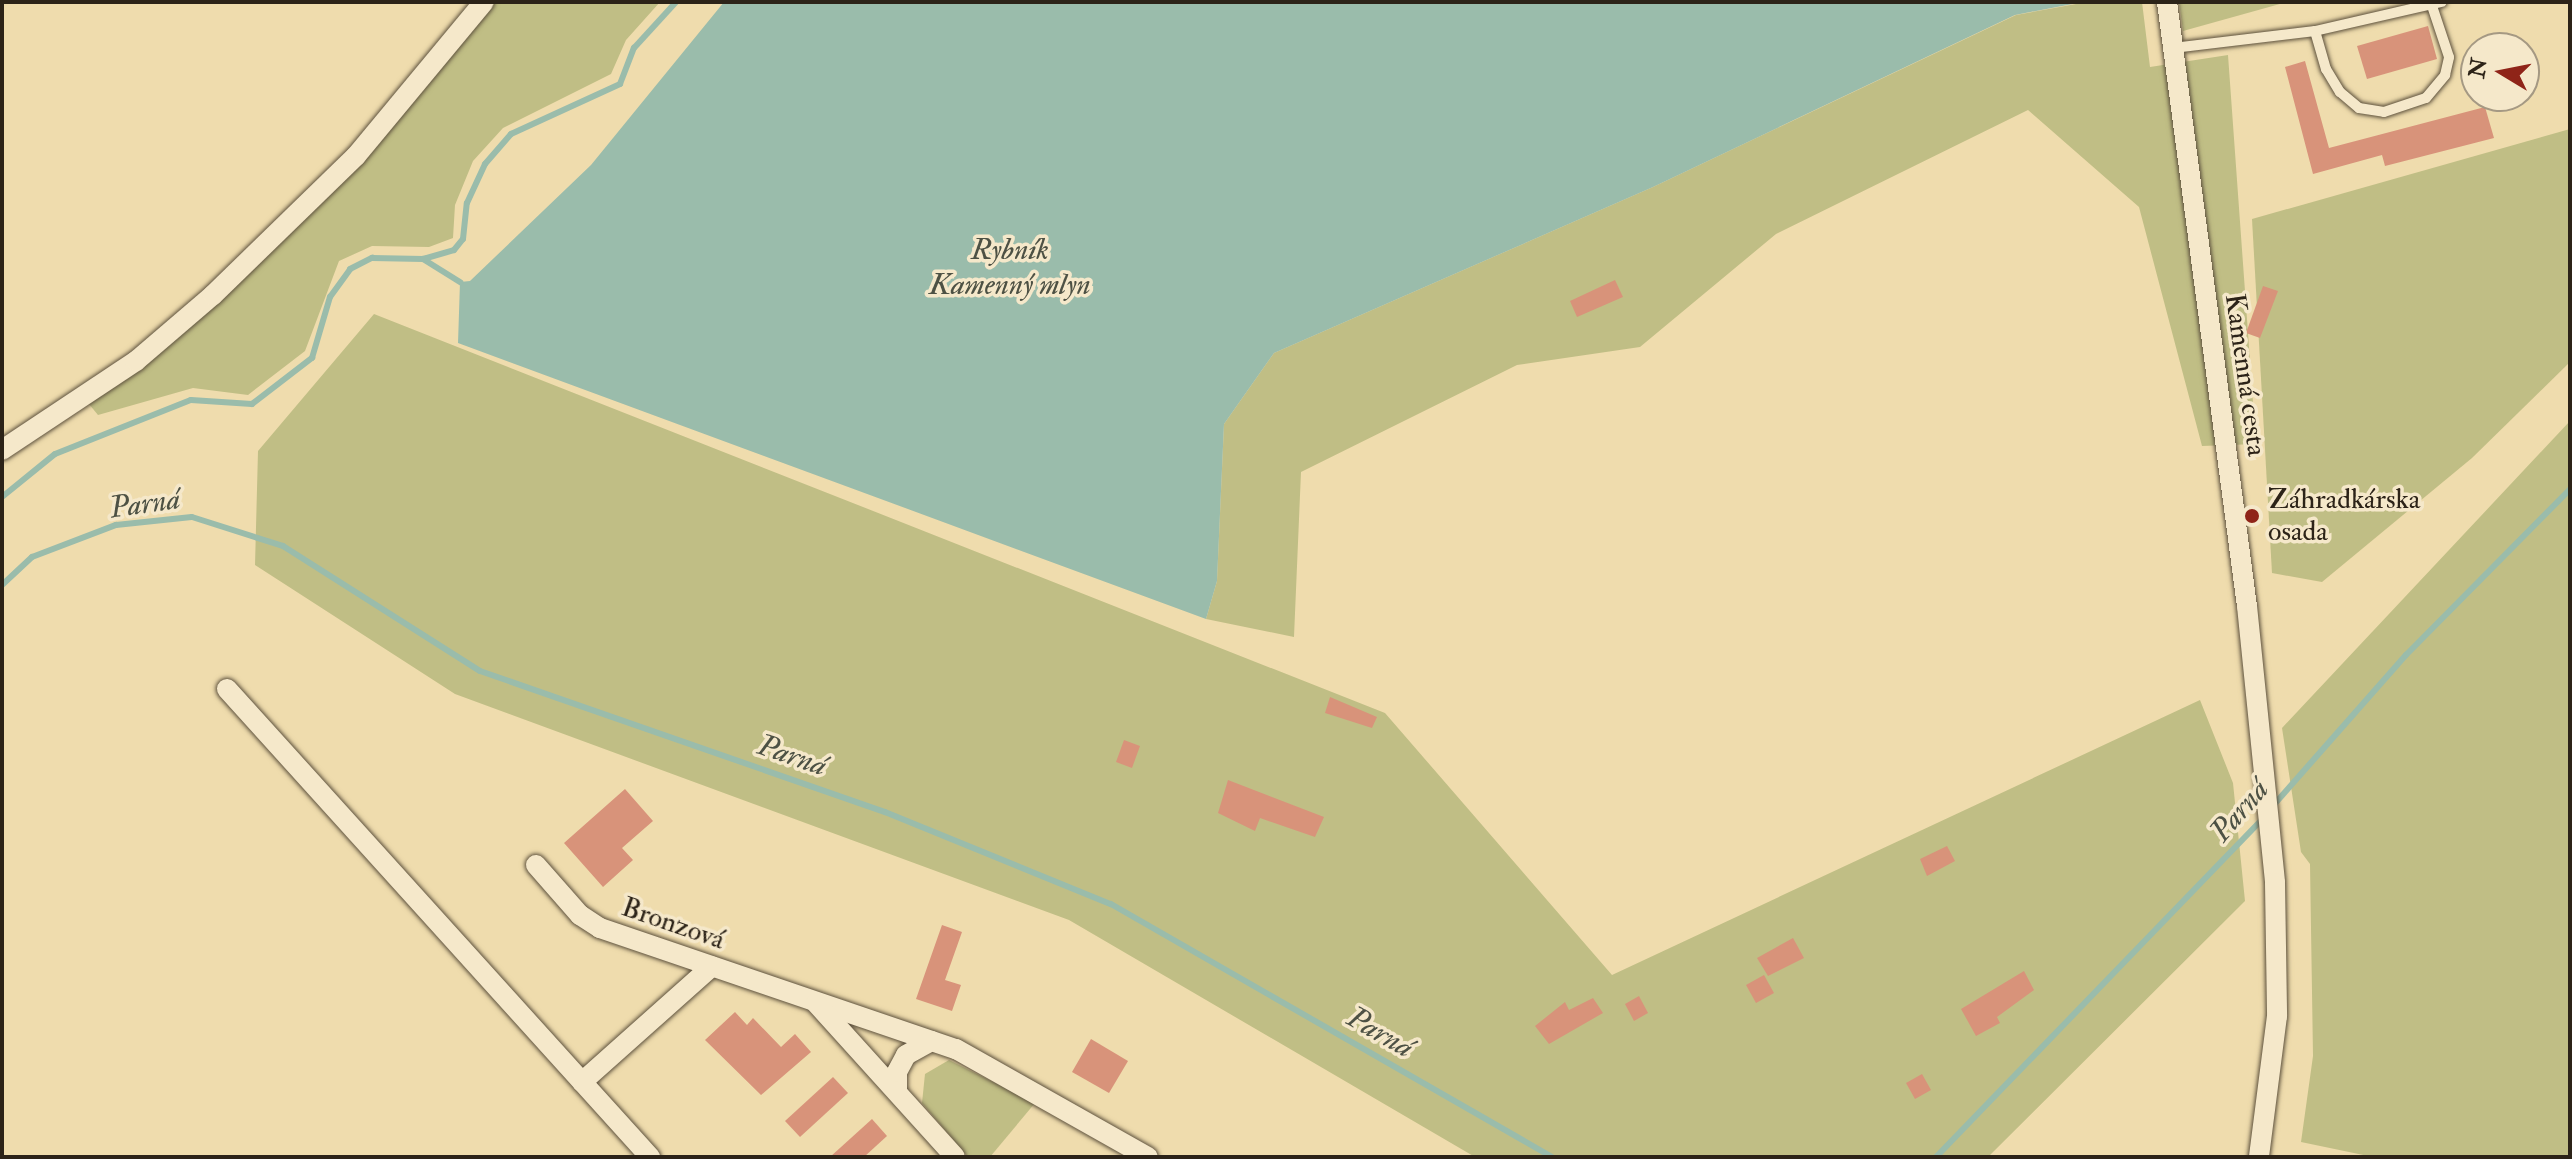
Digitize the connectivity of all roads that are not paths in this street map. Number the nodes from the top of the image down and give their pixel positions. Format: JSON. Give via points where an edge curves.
{"nodes":[{"id":1,"x":484,"y":2,"type":"edge"},
{"id":2,"x":2167,"y":2,"type":"edge"},
{"id":3,"x":2437,"y":4,"type":"edge"},
{"id":4,"x":2315,"y":31,"type":"junction"},
{"id":5,"x":2173,"y":48,"type":"junction"},
{"id":6,"x":2,"y":450,"type":"edge"},
{"id":7,"x":227,"y":689,"type":"dead end"},
{"id":8,"x":536,"y":865,"type":"dead end"},
{"id":9,"x":712,"y":966,"type":"junction"},
{"id":10,"x":815,"y":1001,"type":"junction"},
{"id":11,"x":931,"y":1041,"type":"junction"},
{"id":12,"x":582,"y":1082,"type":"junction"},
{"id":13,"x":897,"y":1091,"type":"junction"},
{"id":14,"x":650,"y":1157,"type":"edge"},
{"id":15,"x":955,"y":1157,"type":"edge"},
{"id":16,"x":1148,"y":1157,"type":"edge"},
{"id":17,"x":2259,"y":1157,"type":"edge"}],
"edges":[{"from":1,"to":6,"type":"street","via":[[356,156],[213,295],[136,361]]},
{"from":2,"to":5,"type":"street","name":"Kamenná cesta"},
{"from":3,"to":4,"type":"lane"},
{"from":3,"to":4,"type":"lane","via":[[2449,57],[2445,75],[2426,98],[2384,112],[2359,108],[2340,92],[2326,69]]},
{"from":4,"to":5,"type":"lane"},
{"from":5,"to":17,"type":"street","name":"Kamenná cesta","via":[[2247,606],[2275,883],[2277,1016]]},
{"from":7,"to":12,"type":"street"},
{"from":8,"to":9,"type":"street","name":"Bronzová","via":[[592,924]]},
{"from":9,"to":10,"type":"street","name":"Bronzová"},
{"from":9,"to":12,"type":"street"},
{"from":10,"to":11,"type":"street","name":"Bronzová"},
{"from":10,"to":13,"type":"street","name":"Bronzová"},
{"from":11,"to":13,"type":"street","via":[[906,1055],[897,1072]]},
{"from":11,"to":16,"type":"street","name":"Bronzová","via":[[991,1065]]},
{"from":12,"to":14,"type":"street"},
{"from":13,"to":15,"type":"street","name":"Bronzová"}]}
